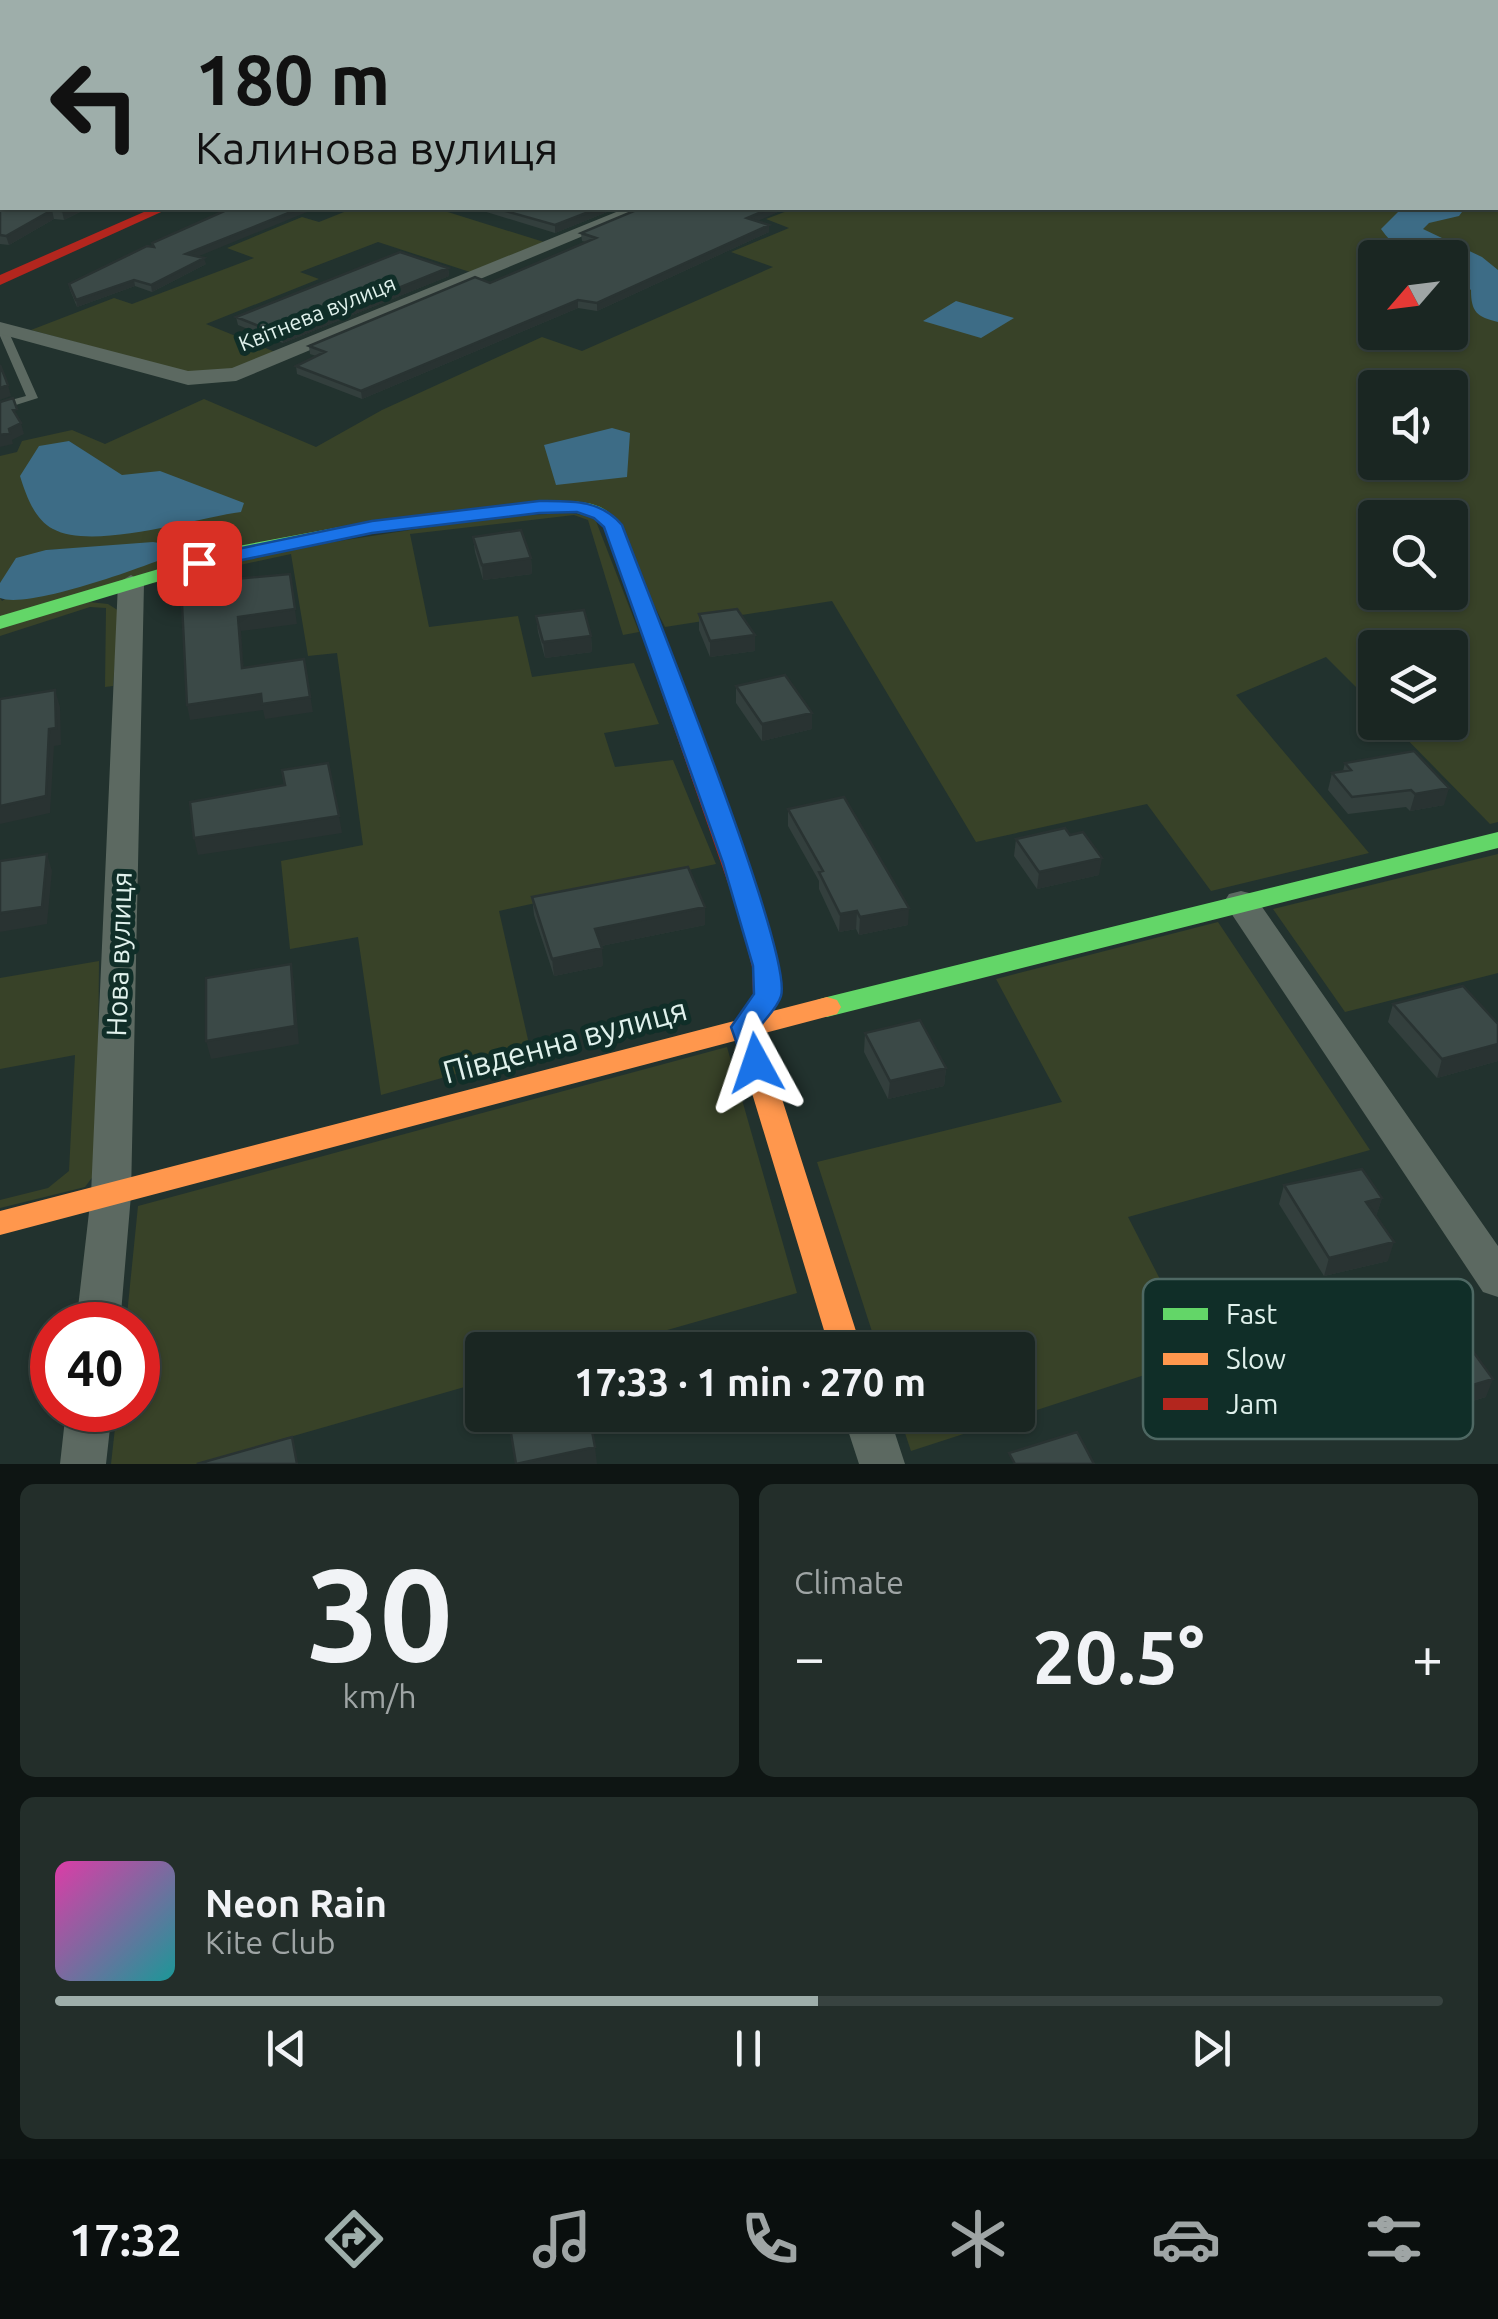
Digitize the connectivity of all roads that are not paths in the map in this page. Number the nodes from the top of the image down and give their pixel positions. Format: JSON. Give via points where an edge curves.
{"nodes":[{"id":1,"x":159,"y":210,"type":"edge"},
{"id":2,"x":636,"y":210,"type":"edge"},
{"id":3,"x":0,"y":281,"type":"edge"},
{"id":4,"x":1,"y":328,"type":"edge"},
{"id":5,"x":0,"y":407,"type":"edge"},
{"id":6,"x":131,"y":583,"type":"junction"},
{"id":7,"x":0,"y":623,"type":"edge"},
{"id":8,"x":1498,"y":840,"type":"edge"},
{"id":9,"x":1241,"y":902,"type":"junction"},
{"id":10,"x":745,"y":1027,"type":"junction"},
{"id":11,"x":111,"y":1195,"type":"junction"},
{"id":12,"x":0,"y":1223,"type":"edge"},
{"id":13,"x":1498,"y":1280,"type":"edge"},
{"id":14,"x":100,"y":1302,"type":"edge"},
{"id":15,"x":840,"y":1332,"type":"edge"},
{"id":16,"x":87,"y":1432,"type":"edge"},
{"id":17,"x":872,"y":1432,"type":"edge"},
{"id":18,"x":83,"y":1464,"type":"edge"},
{"id":19,"x":882,"y":1464,"type":"edge"}],
"edges":[{"from":1,"to":3,"type":"street"},
{"from":2,"to":4,"type":"street","name":"Квітнева вулиця","via":[[236,374],[188,378]]},
{"from":4,"to":5,"type":"lane","via":[[32,398]]},
{"from":6,"to":7,"type":"street"},
{"from":6,"to":10,"type":"street","via":[[233,554],[372,527],[539,507],[600,514],[613,525],[736,863],[766,966],[768,996]]},
{"from":6,"to":11,"type":"street","name":"Нова вулиця"},
{"from":8,"to":9,"type":"street","name":"Південна вулиця"},
{"from":9,"to":10,"type":"street","name":"Південна вулиця"},
{"from":9,"to":13,"type":"street"},
{"from":10,"to":11,"type":"street","name":"Південна вулиця"},
{"from":10,"to":15,"type":"street"},
{"from":11,"to":12,"type":"street","name":"Південна вулиця"},
{"from":11,"to":14,"type":"street","name":"Нова вулиця"},
{"from":16,"to":18,"type":"street"},
{"from":17,"to":19,"type":"street"}]}
